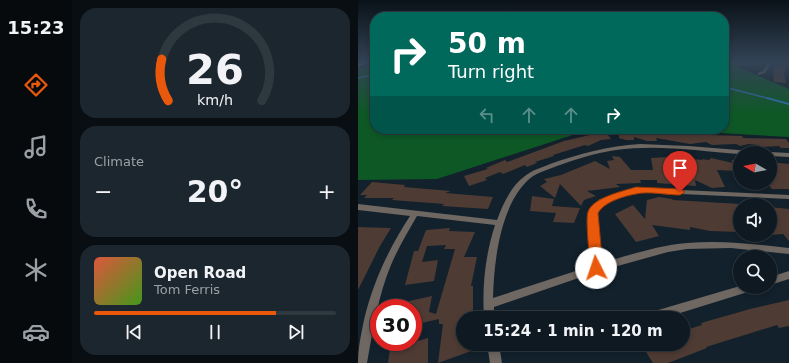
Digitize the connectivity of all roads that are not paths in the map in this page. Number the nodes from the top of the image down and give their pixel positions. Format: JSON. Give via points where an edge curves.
{"nodes":[{"id":1,"x":733,"y":152,"type":"edge"},
{"id":2,"x":777,"y":154,"type":"edge"},
{"id":3,"x":789,"y":155,"type":"edge"},
{"id":4,"x":789,"y":197,"type":"edge"},
{"id":5,"x":358,"y":207,"type":"edge"},
{"id":6,"x":415,"y":214,"type":"junction"},
{"id":7,"x":499,"y":223,"type":"junction"},
{"id":8,"x":789,"y":250,"type":"edge"},
{"id":9,"x":596,"y":268,"type":"junction"},
{"id":10,"x":789,"y":274,"type":"edge"},
{"id":11,"x":777,"y":278,"type":"edge"},
{"id":12,"x":733,"y":293,"type":"edge"},
{"id":13,"x":488,"y":304,"type":"junction"},
{"id":14,"x":488,"y":311,"type":"edge"},
{"id":15,"x":671,"y":311,"type":"edge"},
{"id":16,"x":494,"y":351,"type":"edge"},
{"id":17,"x":361,"y":363,"type":"edge"},
{"id":18,"x":496,"y":363,"type":"edge"}],
"edges":[{"from":1,"to":7,"type":"street","via":[[650,146],[623,147],[584,154],[535,172],[527,178],[512,197]]},
{"from":2,"to":3,"type":"street"},
{"from":4,"to":9,"type":"street","via":[[636,190],[603,202],[592,213]]},
{"from":5,"to":6,"type":"street"},
{"from":6,"to":7,"type":"street"},
{"from":6,"to":17,"type":"street","via":[[383,274]]},
{"from":7,"to":13,"type":"street","via":[[491,258]]},
{"from":8,"to":9,"type":"street","via":[[731,245],[687,246]]},
{"from":9,"to":13,"type":"street"},
{"from":10,"to":11,"type":"street"},
{"from":12,"to":15,"type":"street"},
{"from":13,"to":14,"type":"street"},
{"from":16,"to":18,"type":"street"}]}
